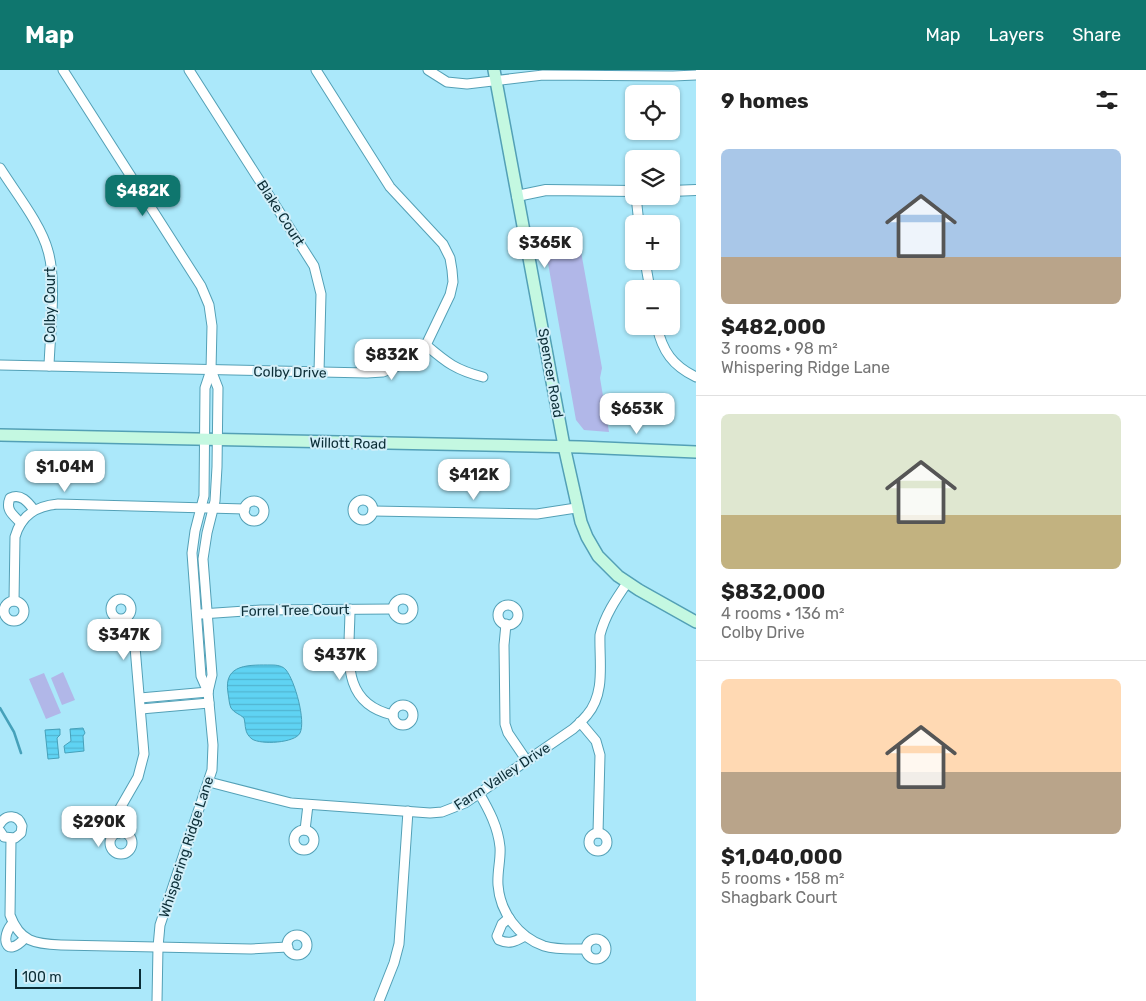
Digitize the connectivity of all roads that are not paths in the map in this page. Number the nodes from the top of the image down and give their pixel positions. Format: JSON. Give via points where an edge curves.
{"nodes":[{"id":1,"x":63,"y":70,"type":"edge"},
{"id":2,"x":189,"y":70,"type":"edge"},
{"id":3,"x":316,"y":70,"type":"edge"},
{"id":4,"x":428,"y":70,"type":"edge"},
{"id":5,"x":495,"y":75,"type":"edge"},
{"id":6,"x":696,"y":75,"type":"edge"},
{"id":7,"x":0,"y":168,"type":"edge"},
{"id":8,"x":696,"y":190,"type":"edge"},
{"id":9,"x":625,"y":191,"type":"edge"},
{"id":10,"x":680,"y":191,"type":"edge"},
{"id":11,"x":518,"y":196,"type":"junction"},
{"id":12,"x":659,"y":335,"type":"edge"},
{"id":13,"x":426,"y":345,"type":"junction"},
{"id":14,"x":0,"y":365,"type":"edge"},
{"id":15,"x":49,"y":366,"type":"junction"},
{"id":16,"x":211,"y":370,"type":"junction"},
{"id":17,"x":320,"y":372,"type":"junction"},
{"id":18,"x":483,"y":377,"type":"dead end"},
{"id":19,"x":696,"y":377,"type":"edge"},
{"id":20,"x":0,"y":435,"type":"edge"},
{"id":21,"x":205,"y":439,"type":"junction"},
{"id":22,"x":217,"y":440,"type":"junction"},
{"id":23,"x":564,"y":446,"type":"junction"},
{"id":24,"x":696,"y":452,"type":"edge"},
{"id":25,"x":202,"y":508,"type":"junction"},
{"id":26,"x":214,"y":508,"type":"junction"},
{"id":27,"x":576,"y":508,"type":"junction"},
{"id":28,"x":245,"y":509,"type":"dead end"},
{"id":29,"x":34,"y":510,"type":"junction"},
{"id":30,"x":373,"y":511,"type":"dead end"},
{"id":31,"x":21,"y":523,"type":"junction"},
{"id":32,"x":627,"y":582,"type":"junction"},
{"id":33,"x":14,"y":601,"type":"dead end"},
{"id":34,"x":350,"y":609,"type":"junction"},
{"id":35,"x":394,"y":609,"type":"dead end"},
{"id":36,"x":196,"y":614,"type":"junction"},
{"id":37,"x":207,"y":614,"type":"junction"},
{"id":38,"x":126,"y":618,"type":"dead end"},
{"id":39,"x":696,"y":622,"type":"edge"},
{"id":40,"x":506,"y":624,"type":"dead end"},
{"id":41,"x":208,"y":692,"type":"junction"},
{"id":42,"x":140,"y":698,"type":"junction"},
{"id":43,"x":209,"y":703,"type":"junction"},
{"id":44,"x":141,"y":709,"type":"junction"},
{"id":45,"x":393,"y":715,"type":"dead end"},
{"id":46,"x":580,"y":722,"type":"junction"},
{"id":47,"x":527,"y":761,"type":"junction"},
{"id":48,"x":209,"y":782,"type":"junction"},
{"id":49,"x":479,"y":794,"type":"junction"},
{"id":50,"x":308,"y":805,"type":"junction"},
{"id":51,"x":408,"y":811,"type":"junction"},
{"id":52,"x":0,"y":824,"type":"edge"},
{"id":53,"x":305,"y":830,"type":"dead end"},
{"id":54,"x":0,"y":831,"type":"edge"},
{"id":55,"x":119,"y":833,"type":"dead end"},
{"id":56,"x":598,"y":833,"type":"dead end"},
{"id":57,"x":11,"y":839,"type":"junction"},
{"id":58,"x":509,"y":918,"type":"junction"},
{"id":59,"x":13,"y":922,"type":"junction"},
{"id":60,"x":525,"y":936,"type":"junction"},
{"id":61,"x":26,"y":938,"type":"junction"},
{"id":62,"x":158,"y":947,"type":"junction"},
{"id":63,"x":288,"y":947,"type":"dead end"},
{"id":64,"x":586,"y":949,"type":"dead end"},
{"id":65,"x":156,"y":1001,"type":"edge"},
{"id":66,"x":379,"y":1001,"type":"edge"}],
"edges":[{"from":1,"to":16,"type":"street","name":"Whispering Ridge Lane","via":[[201,286],[209,305],[212,326]]},
{"from":2,"to":17,"type":"street","name":"Blake Court","via":[[314,266],[320,294]]},
{"from":3,"to":13,"type":"street","name":"Colby Drive","via":[[390,186],[443,244],[450,258],[453,282],[450,296]]},
{"from":4,"to":5,"type":"street","via":[[438,78],[456,84],[476,84]]},
{"from":5,"to":6,"type":"street"},
{"from":5,"to":11,"type":"main road","name":"Spencer Road"},
{"from":7,"to":15,"type":"street","name":"Colby Court","via":[[38,228],[48,251],[52,290]]},
{"from":8,"to":10,"type":"street"},
{"from":9,"to":11,"type":"street","via":[[546,190]]},
{"from":11,"to":23,"type":"main road","name":"Spencer Road"},
{"from":12,"to":19,"type":"street","via":[[669,358]]},
{"from":13,"to":17,"type":"street","name":"Colby Drive","via":[[412,359],[383,372]]},
{"from":13,"to":18,"type":"street","via":[[462,371]]},
{"from":14,"to":15,"type":"street","name":"Colby Drive"},
{"from":15,"to":16,"type":"street","name":"Colby Drive"},
{"from":16,"to":17,"type":"street","name":"Colby Drive"},
{"from":16,"to":21,"type":"street","name":"Whispering Ridge Lane","via":[[205,388]]},
{"from":16,"to":22,"type":"street","name":"Whispering Ridge Lane","via":[[218,388]]},
{"from":20,"to":21,"type":"main road","name":"Willott Road"},
{"from":21,"to":22,"type":"main road","name":"Willott Road"},
{"from":21,"to":25,"type":"street","name":"Whispering Ridge Lane"},
{"from":22,"to":23,"type":"main road","name":"Willott Road"},
{"from":22,"to":26,"type":"street","name":"Whispering Ridge Lane"},
{"from":23,"to":24,"type":"main road","name":"Willott Road"},
{"from":23,"to":27,"type":"main road","name":"Spencer Road"},
{"from":25,"to":26,"type":"street"},
{"from":25,"to":29,"type":"street","via":[[58,504]]},
{"from":25,"to":36,"type":"street","name":"Whispering Ridge Lane","via":[[192,552]]},
{"from":26,"to":28,"type":"street"},
{"from":26,"to":37,"type":"street","name":"Whispering Ridge Lane","via":[[206,533],[203,559]]},
{"from":27,"to":30,"type":"street","via":[[538,514]]},
{"from":27,"to":32,"type":"main road","name":"Spencer Road","via":[[598,556]]},
{"from":29,"to":31,"type":"street"},
{"from":29,"to":31,"type":"street","via":[[22,498],[10,498],[9,510]]},
{"from":31,"to":33,"type":"street","via":[[15,537]]},
{"from":32,"to":39,"type":"main road","name":"Spencer Road"},
{"from":32,"to":46,"type":"street","name":"Farm Valley Drive","via":[[602,626],[600,688],[593,707]]},
{"from":34,"to":35,"type":"street","name":"Forrel Tree Court"},
{"from":34,"to":37,"type":"street","name":"Forrel Tree Court"},
{"from":34,"to":45,"type":"street","via":[[353,686],[373,708]]},
{"from":36,"to":37,"type":"street","name":"Forrel Tree Court"},
{"from":36,"to":41,"type":"street","name":"Whispering Ridge Lane","via":[[201,676]]},
{"from":37,"to":41,"type":"street","name":"Whispering Ridge Lane","via":[[212,675]]},
{"from":38,"to":42,"type":"street","via":[[134,635]]},
{"from":40,"to":47,"type":"street","via":[[505,724]]},
{"from":41,"to":42,"type":"street"},
{"from":41,"to":43,"type":"street","name":"Whispering Ridge Lane"},
{"from":42,"to":44,"type":"street"},
{"from":43,"to":44,"type":"street"},
{"from":43,"to":48,"type":"street","name":"Whispering Ridge Lane","via":[[213,745]]},
{"from":44,"to":55,"type":"street","via":[[143,756],[138,776],[119,810]]},
{"from":46,"to":47,"type":"street","name":"Farm Valley Drive"},
{"from":46,"to":56,"type":"street","via":[[596,741],[600,755]]},
{"from":47,"to":49,"type":"street","name":"Farm Valley Drive"},
{"from":48,"to":50,"type":"street","name":"Farm Valley Drive"},
{"from":48,"to":62,"type":"street","name":"Whispering Ridge Lane","via":[[165,908]]},
{"from":49,"to":51,"type":"street","name":"Farm Valley Drive","via":[[442,812]]},
{"from":49,"to":58,"type":"street","via":[[498,834],[498,883]]},
{"from":50,"to":51,"type":"street","name":"Farm Valley Drive"},
{"from":50,"to":53,"type":"street"},
{"from":51,"to":66,"type":"street","via":[[399,944]]},
{"from":52,"to":57,"type":"street","via":[[11,816],[21,822],[21,833]]},
{"from":54,"to":57,"type":"street"},
{"from":57,"to":59,"type":"street","via":[[10,907]]},
{"from":58,"to":60,"type":"street"},
{"from":58,"to":60,"type":"street","via":[[499,929],[497,936],[500,940],[506,943]]},
{"from":59,"to":61,"type":"street"},
{"from":59,"to":61,"type":"street","via":[[2,930],[2,943],[12,948]]},
{"from":60,"to":64,"type":"street","via":[[544,946]]},
{"from":61,"to":62,"type":"street","via":[[41,945]]},
{"from":62,"to":63,"type":"street"},
{"from":62,"to":65,"type":"street","name":"Whispering Ridge Lane"}]}
